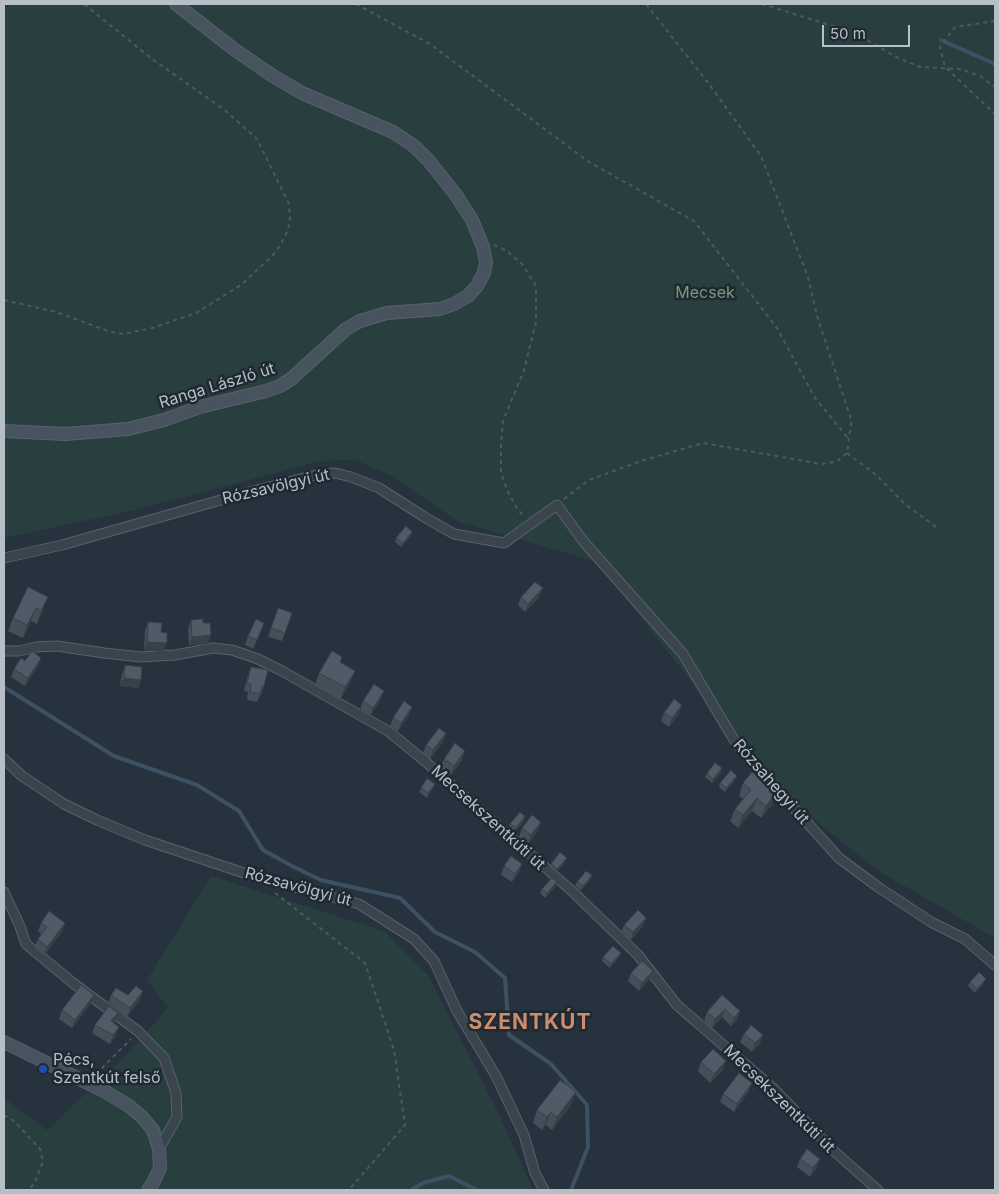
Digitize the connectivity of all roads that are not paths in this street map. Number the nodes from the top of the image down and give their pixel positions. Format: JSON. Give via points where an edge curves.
{"nodes":[{"id":1,"x":176,"y":4,"type":"edge"},
{"id":2,"x":4,"y":431,"type":"edge"},
{"id":3,"x":557,"y":505,"type":"joint"},
{"id":4,"x":4,"y":558,"type":"edge"},
{"id":5,"x":4,"y":651,"type":"edge"},
{"id":6,"x":4,"y":759,"type":"edge"},
{"id":7,"x":4,"y":892,"type":"edge"},
{"id":8,"x":995,"y":965,"type":"edge"},
{"id":9,"x":4,"y":1042,"type":"edge"},
{"id":10,"x":159,"y":1150,"type":"junction"},
{"id":11,"x":148,"y":1190,"type":"edge"},
{"id":12,"x":544,"y":1190,"type":"edge"},
{"id":13,"x":878,"y":1190,"type":"edge"}],
"edges":[{"from":1,"to":2,"type":"main road","name":"Ranga László út","via":[[280,80],[302,93],[393,132],[414,146],[456,195],[472,220],[486,262],[484,273],[468,296],[440,310],[388,313],[360,321],[346,329],[292,379],[280,386],[128,429],[65,434]]},
{"from":3,"to":4,"type":"street","name":"Rózsavölgyi út","via":[[504,543],[454,534],[379,488],[335,473],[249,492],[62,545]]},
{"from":3,"to":8,"type":"street","name":"Rózsahegyi út","via":[[584,542],[683,654],[737,745],[839,858],[931,922],[965,939]]},
{"from":5,"to":13,"type":"street","name":"Mecsekszentkúti út","via":[[57,646],[141,657],[213,648],[232,650],[282,671],[388,731],[573,892],[638,955],[677,1005],[774,1090]]},
{"from":6,"to":12,"type":"street","name":"Rózsavölgyi út","via":[[22,776],[64,804],[97,820],[145,840],[253,876],[360,904],[414,939],[434,961],[457,1011],[496,1076],[524,1135]]},
{"from":7,"to":10,"type":"street","via":[[26,944],[138,1031],[164,1058],[176,1094],[177,1116]]},
{"from":9,"to":10,"type":"main road","via":[[129,1106],[153,1130]]},
{"from":10,"to":11,"type":"main road","via":[[160,1168]]}]}
